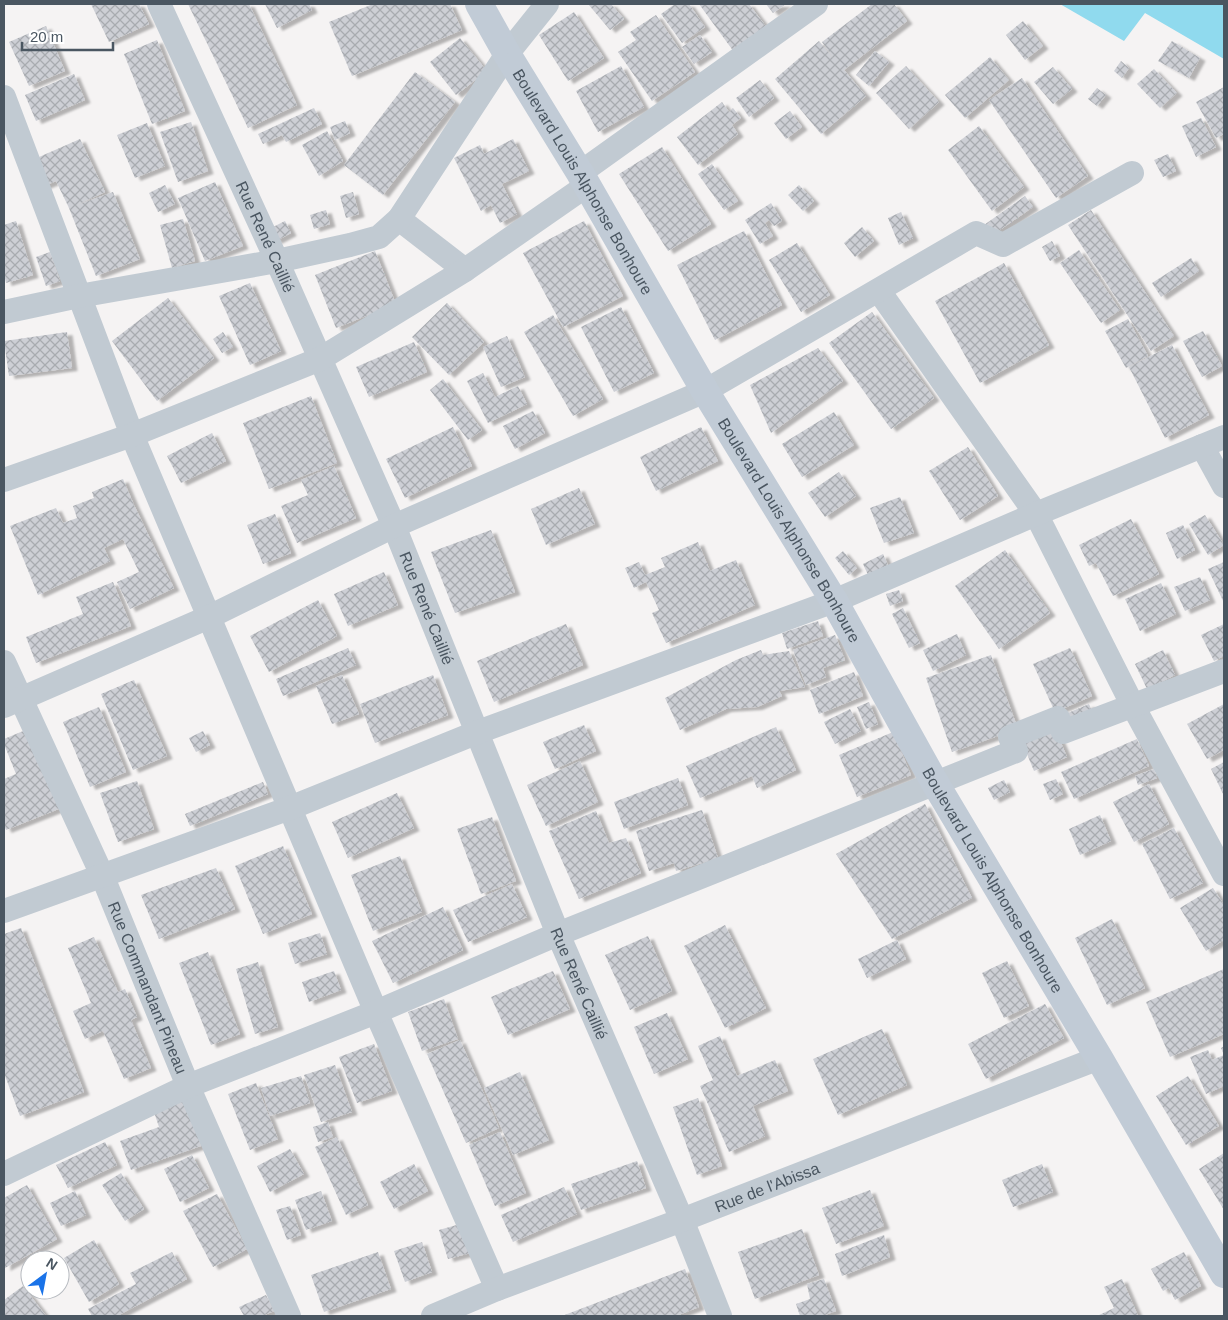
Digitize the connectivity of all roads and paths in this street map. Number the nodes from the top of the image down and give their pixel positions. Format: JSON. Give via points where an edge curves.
{"nodes":[{"id":1,"x":159,"y":4,"type":"edge"},
{"id":2,"x":479,"y":4,"type":"edge"},
{"id":3,"x":547,"y":4,"type":"edge"},
{"id":4,"x":816,"y":4,"type":"edge"},
{"id":5,"x":507,"y":54,"type":"junction"},
{"id":6,"x":4,"y":97,"type":"edge"},
{"id":7,"x":1132,"y":173,"type":"dead end"},
{"id":8,"x":583,"y":179,"type":"junction"},
{"id":9,"x":399,"y":219,"type":"junction"},
{"id":10,"x":277,"y":261,"type":"junction"},
{"id":11,"x":465,"y":270,"type":"junction"},
{"id":12,"x":879,"y":291,"type":"junction"},
{"id":13,"x":79,"y":296,"type":"junction"},
{"id":14,"x":4,"y":312,"type":"edge"},
{"id":15,"x":320,"y":359,"type":"junction"},
{"id":16,"x":705,"y":391,"type":"junction"},
{"id":17,"x":132,"y":435,"type":"junction"},
{"id":18,"x":1224,"y":438,"type":"edge"},
{"id":19,"x":1202,"y":446,"type":"junction"},
{"id":20,"x":4,"y":480,"type":"edge"},
{"id":21,"x":1224,"y":486,"type":"edge"},
{"id":22,"x":1036,"y":514,"type":"junction"},
{"id":23,"x":394,"y":526,"type":"junction"},
{"id":24,"x":834,"y":601,"type":"junction"},
{"id":25,"x":209,"y":617,"type":"junction"},
{"id":26,"x":4,"y":662,"type":"edge"},
{"id":27,"x":1224,"y":671,"type":"edge"},
{"id":28,"x":12,"y":702,"type":"edge"},
{"id":29,"x":1133,"y":706,"type":"junction"},
{"id":30,"x":478,"y":732,"type":"junction"},
{"id":31,"x":935,"y":783,"type":"junction"},
{"id":32,"x":290,"y":808,"type":"junction"},
{"id":33,"x":1224,"y":874,"type":"edge"},
{"id":34,"x":102,"y":875,"type":"junction"},
{"id":35,"x":4,"y":911,"type":"edge"},
{"id":36,"x":558,"y":934,"type":"junction"},
{"id":37,"x":376,"y":1012,"type":"junction"},
{"id":38,"x":1099,"y":1058,"type":"junction"},
{"id":39,"x":188,"y":1086,"type":"junction"},
{"id":40,"x":4,"y":1174,"type":"edge"},
{"id":41,"x":682,"y":1220,"type":"junction"},
{"id":42,"x":1224,"y":1274,"type":"edge"},
{"id":43,"x":497,"y":1289,"type":"junction"},
{"id":44,"x":289,"y":1316,"type":"edge"},
{"id":45,"x":433,"y":1316,"type":"edge"},
{"id":46,"x":720,"y":1316,"type":"edge"}],
"edges":[{"from":1,"to":10,"type":"street","name":"Rue René Caillié"},
{"from":2,"to":5,"type":"street","name":"Boulevard Louis Alphonse Bonhoure"},
{"from":3,"to":5,"type":"street"},
{"from":4,"to":8,"type":"street"},
{"from":5,"to":8,"type":"street","name":"Boulevard Louis Alphonse Bonhoure"},
{"from":5,"to":9,"type":"street"},
{"from":6,"to":13,"type":"street"},
{"from":7,"to":12,"type":"street","via":[[1002,245],[976,233]]},
{"from":8,"to":11,"type":"street"},
{"from":8,"to":16,"type":"street","name":"Boulevard Louis Alphonse Bonhoure"},
{"from":9,"to":10,"type":"street","via":[[379,236],[350,246]]},
{"from":9,"to":11,"type":"street"},
{"from":10,"to":13,"type":"street"},
{"from":10,"to":15,"type":"street","name":"Rue René Caillié"},
{"from":11,"to":15,"type":"street"},
{"from":12,"to":16,"type":"street"},
{"from":12,"to":22,"type":"street"},
{"from":13,"to":14,"type":"street"},
{"from":13,"to":17,"type":"street"},
{"from":15,"to":17,"type":"street"},
{"from":15,"to":23,"type":"street","name":"Rue René Caillié"},
{"from":16,"to":23,"type":"street"},
{"from":16,"to":24,"type":"street","name":"Boulevard Louis Alphonse Bonhoure"},
{"from":17,"to":20,"type":"street"},
{"from":17,"to":25,"type":"street"},
{"from":18,"to":19,"type":"street"},
{"from":19,"to":21,"type":"street"},
{"from":19,"to":22,"type":"street"},
{"from":22,"to":24,"type":"street"},
{"from":22,"to":29,"type":"street"},
{"from":23,"to":25,"type":"street"},
{"from":23,"to":30,"type":"street","name":"Rue René Caillié"},
{"from":24,"to":30,"type":"street"},
{"from":24,"to":31,"type":"street","name":"Boulevard Louis Alphonse Bonhoure"},
{"from":25,"to":28,"type":"street"},
{"from":25,"to":32,"type":"street"},
{"from":26,"to":28,"type":"street","name":"Rue Commandant Pineau"},
{"from":27,"to":29,"type":"street"},
{"from":28,"to":34,"type":"street","name":"Rue Commandant Pineau"},
{"from":29,"to":31,"type":"street","via":[[1064,732],[1058,718],[1010,737],[1016,751]]},
{"from":29,"to":33,"type":"street"},
{"from":30,"to":32,"type":"street"},
{"from":30,"to":36,"type":"street","name":"Rue René Caillié"},
{"from":31,"to":36,"type":"street"},
{"from":31,"to":38,"type":"street","name":"Boulevard Louis Alphonse Bonhoure"},
{"from":32,"to":34,"type":"street"},
{"from":32,"to":37,"type":"street"},
{"from":34,"to":35,"type":"street"},
{"from":34,"to":39,"type":"street","name":"Rue Commandant Pineau"},
{"from":36,"to":37,"type":"street"},
{"from":36,"to":41,"type":"street","name":"Rue René Caillié"},
{"from":37,"to":39,"type":"street"},
{"from":37,"to":43,"type":"street"},
{"from":38,"to":41,"type":"street","name":"Rue de l'Abissa"},
{"from":38,"to":42,"type":"street","name":"Boulevard Louis Alphonse Bonhoure"},
{"from":39,"to":40,"type":"street"},
{"from":39,"to":44,"type":"street","name":"Rue Commandant Pineau"},
{"from":41,"to":43,"type":"street","name":"Rue de l'Abissa"},
{"from":41,"to":46,"type":"street","name":"Rue René Caillié"},
{"from":43,"to":45,"type":"street","name":"Rue de l'Abissa"}]}
